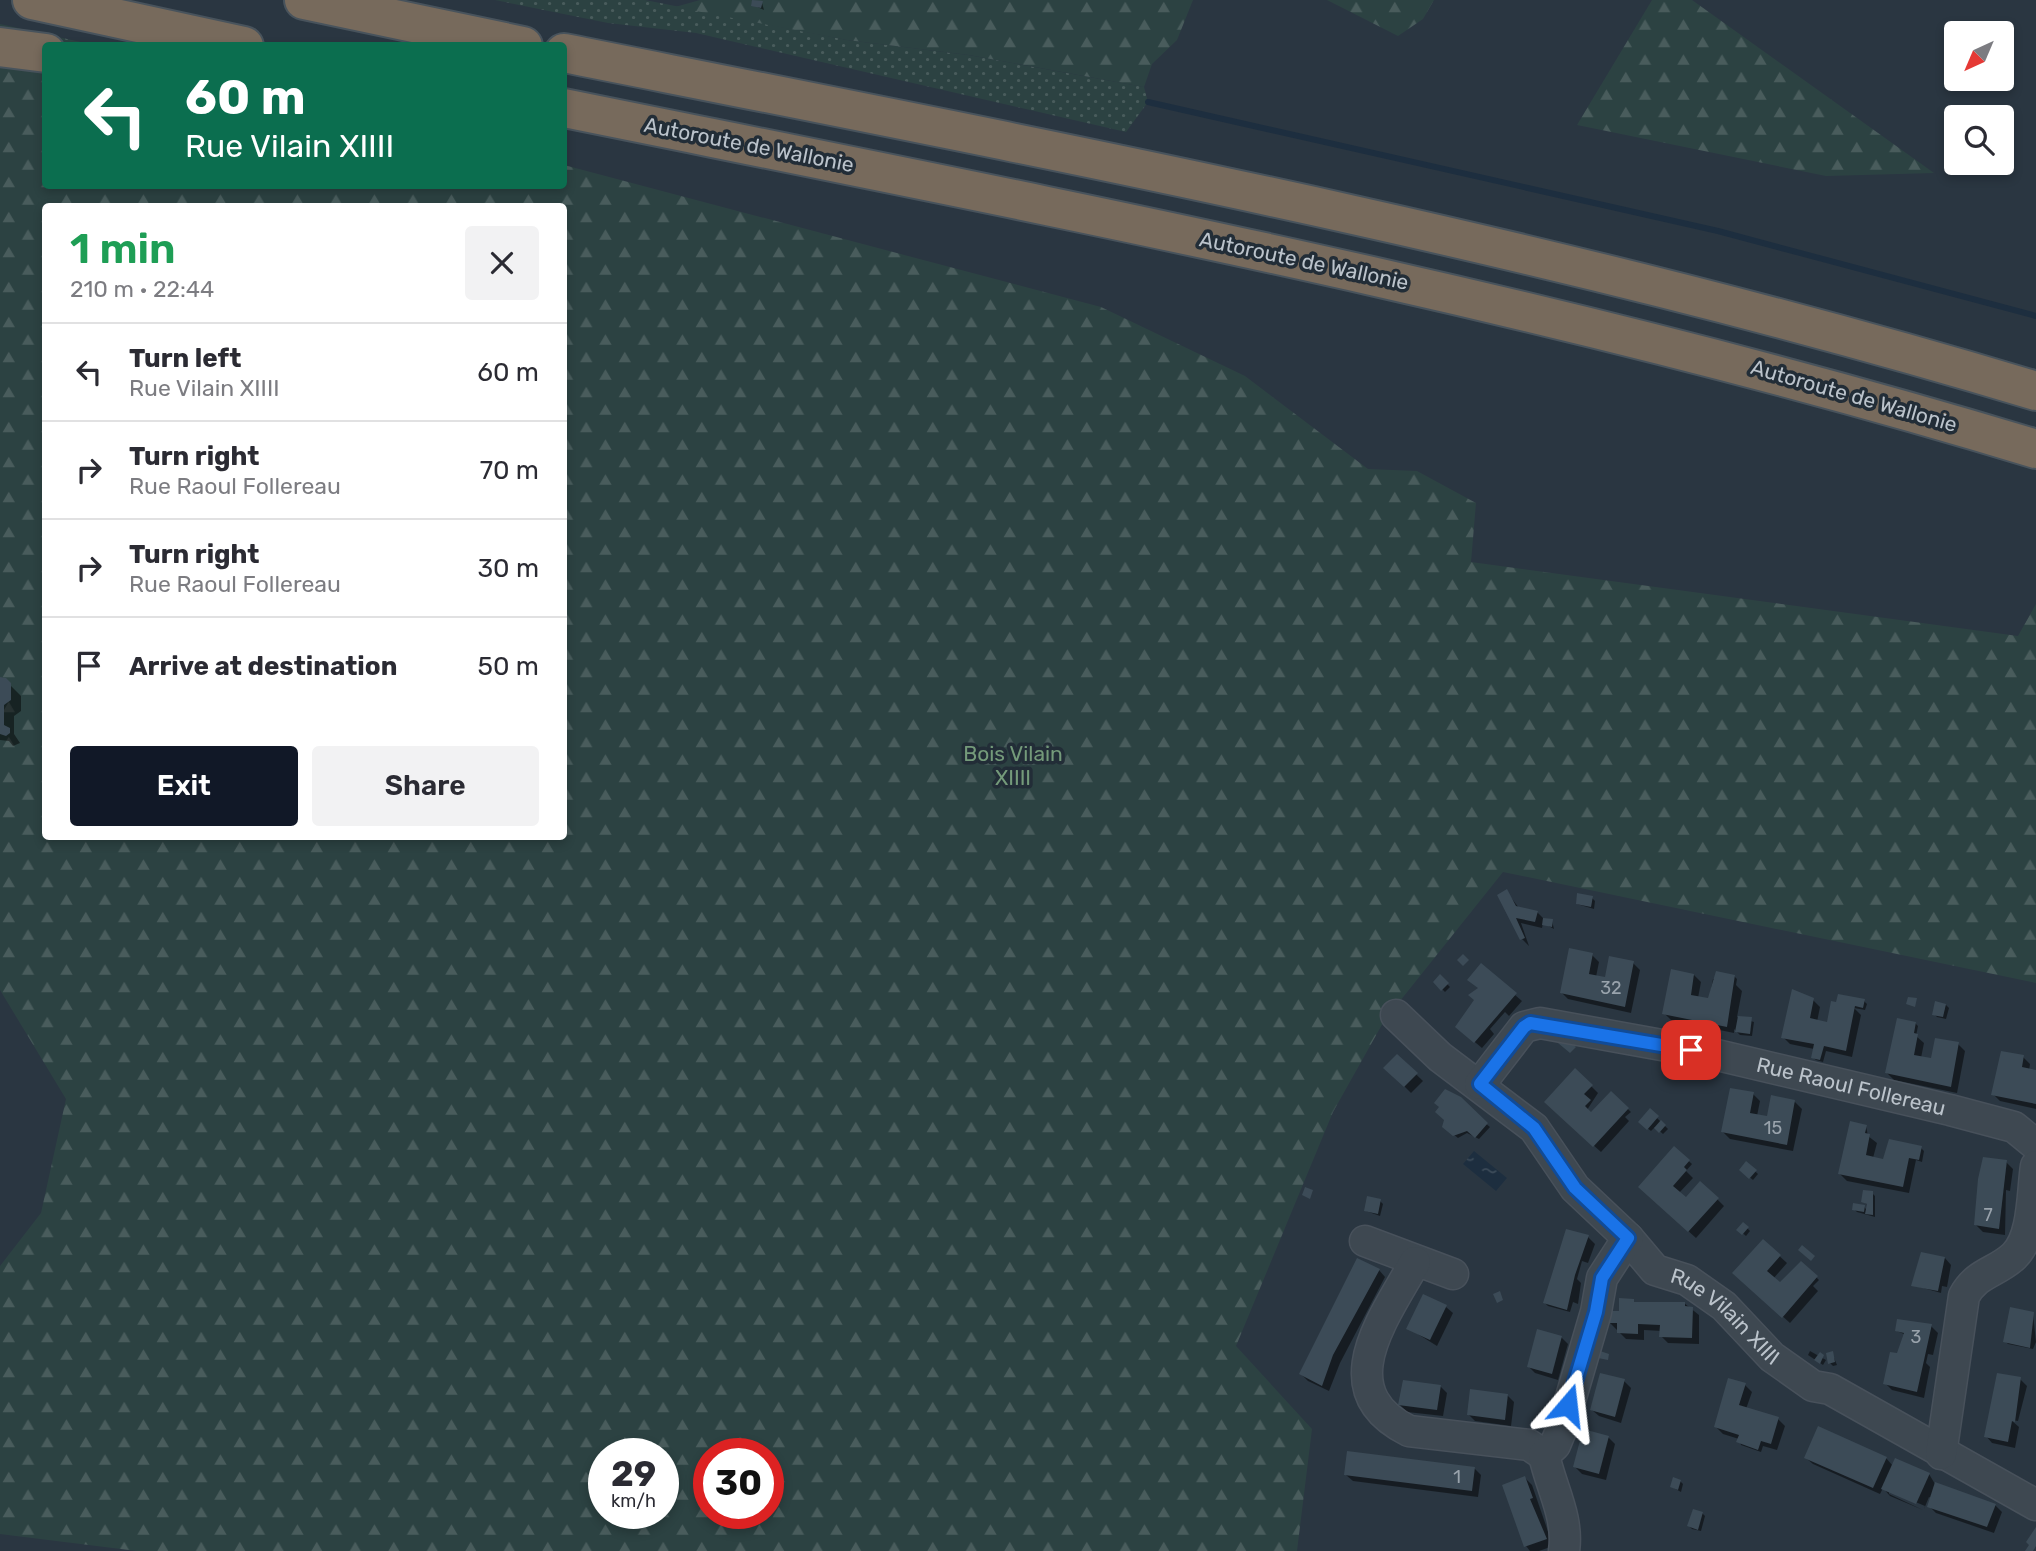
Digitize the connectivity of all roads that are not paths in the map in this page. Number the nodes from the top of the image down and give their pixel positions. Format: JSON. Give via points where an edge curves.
{"nodes":[{"id":1,"x":32,"y":0,"type":"edge"},
{"id":2,"x":304,"y":0,"type":"edge"},
{"id":3,"x":427,"y":0,"type":"edge"},
{"id":4,"x":226,"y":42,"type":"edge"},
{"id":5,"x":505,"y":42,"type":"edge"},
{"id":6,"x":516,"y":42,"type":"edge"},
{"id":7,"x":0,"y":47,"type":"edge"},
{"id":8,"x":42,"y":52,"type":"edge"},
{"id":9,"x":567,"y":54,"type":"edge"},
{"id":10,"x":567,"y":109,"type":"edge"},
{"id":11,"x":2036,"y":391,"type":"edge"},
{"id":12,"x":2036,"y":449,"type":"edge"},
{"id":13,"x":1396,"y":1016,"type":"dead end"},
{"id":14,"x":1480,"y":1084,"type":"junction"},
{"id":15,"x":2036,"y":1145,"type":"edge"},
{"id":16,"x":2036,"y":1166,"type":"edge"},
{"id":17,"x":1628,"y":1238,"type":"junction"},
{"id":18,"x":1365,"y":1241,"type":"dead end"},
{"id":19,"x":1415,"y":1262,"type":"junction"},
{"id":20,"x":1453,"y":1274,"type":"dead end"},
{"id":21,"x":1941,"y":1454,"type":"junction"},
{"id":22,"x":1545,"y":1455,"type":"junction"},
{"id":23,"x":2036,"y":1506,"type":"edge"},
{"id":24,"x":1564,"y":1551,"type":"edge"}],
"edges":[{"from":1,"to":4,"type":"highway"},
{"from":2,"to":5,"type":"highway"},
{"from":3,"to":6,"type":"highway"},
{"from":7,"to":8,"type":"highway"},
{"from":9,"to":11,"type":"highway","via":[[1357,214],[1650,284]]},
{"from":10,"to":12,"type":"highway","name":"Autoroute de Wallonie","via":[[1348,269],[1643,338],[1879,401]]},
{"from":13,"to":14,"type":"street","name":"Rue Vilain XIIII","via":[[1440,1057]]},
{"from":14,"to":15,"type":"street","name":"Rue Raoul Follereau","via":[[1524,1027],[1540,1023],[1717,1055],[1950,1110],[2014,1127]]},
{"from":14,"to":17,"type":"street","name":"Rue Vilain XIIII","via":[[1534,1128],[1575,1188]]},
{"from":16,"to":21,"type":"street","via":[[2022,1245],[2013,1256],[1971,1282],[1964,1296]]},
{"from":17,"to":21,"type":"street","name":"Rue Vilain XIIII","via":[[1655,1270],[1687,1280],[1724,1306],[1772,1357],[1813,1386],[1830,1389]]},
{"from":17,"to":22,"type":"street","via":[[1602,1278],[1562,1428]]},
{"from":18,"to":19,"type":"street"},
{"from":19,"to":20,"type":"street"},
{"from":19,"to":22,"type":"street","via":[[1366,1361],[1366,1381],[1380,1409],[1409,1430],[1529,1445]]},
{"from":21,"to":23,"type":"street","name":"Rue Vilain XIIII"},
{"from":22,"to":24,"type":"street","via":[[1564,1520]]}]}
